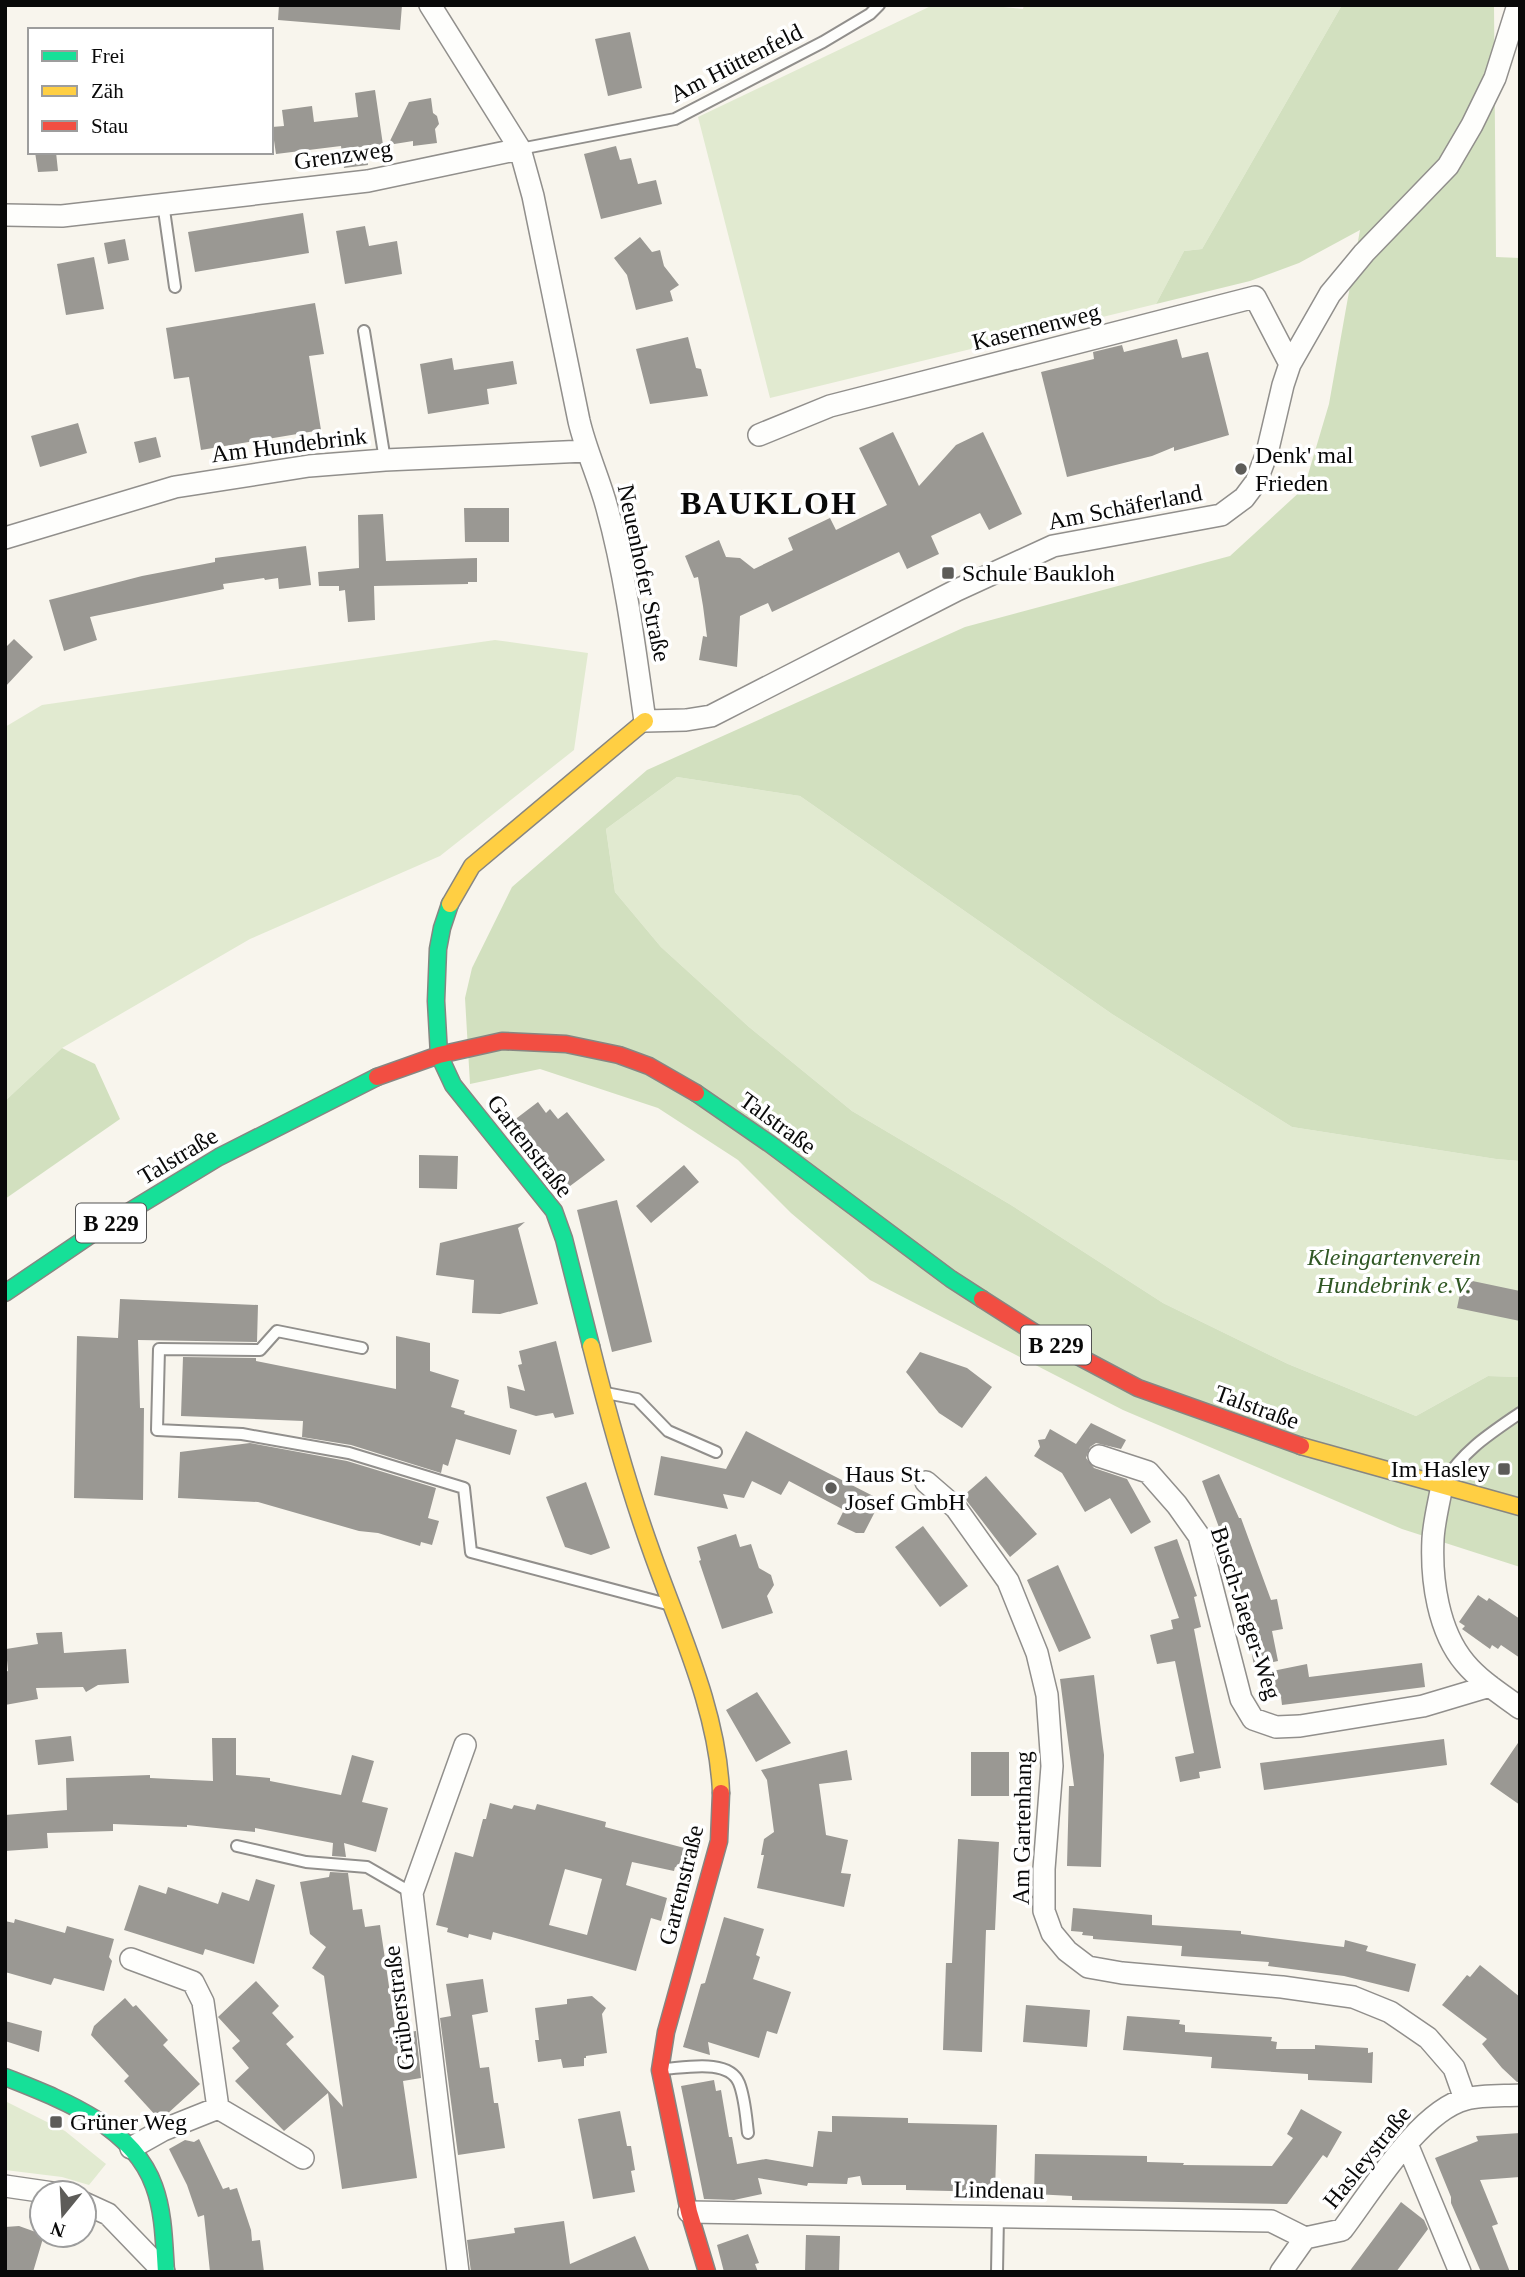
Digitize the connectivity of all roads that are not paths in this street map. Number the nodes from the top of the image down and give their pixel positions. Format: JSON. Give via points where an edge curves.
{"nodes":[{"id":1,"x":429,"y":5,"type":"edge"},
{"id":2,"x":879,"y":5,"type":"edge"},
{"id":3,"x":1518,"y":5,"type":"edge"},
{"id":4,"x":520,"y":149,"type":"junction"},
{"id":5,"x":163,"y":203,"type":"junction"},
{"id":6,"x":5,"y":215,"type":"edge"},
{"id":7,"x":175,"y":287,"type":"dead end"},
{"id":8,"x":364,"y":331,"type":"dead end"},
{"id":9,"x":1290,"y":364,"type":"junction"},
{"id":10,"x":759,"y":435,"type":"dead end"},
{"id":11,"x":586,"y":451,"type":"junction"},
{"id":12,"x":385,"y":460,"type":"junction"},
{"id":13,"x":5,"y":538,"type":"edge"},
{"id":14,"x":645,"y":721,"type":"junction"},
{"id":15,"x":439,"y":1055,"type":"junction"},
{"id":16,"x":5,"y":1293,"type":"edge"},
{"id":17,"x":362,"y":1348,"type":"dead end"},
{"id":18,"x":603,"y":1393,"type":"junction"},
{"id":19,"x":1520,"y":1413,"type":"edge"},
{"id":20,"x":716,"y":1452,"type":"dead end"},
{"id":21,"x":1099,"y":1455,"type":"dead end"},
{"id":22,"x":926,"y":1482,"type":"dead end"},
{"id":23,"x":1442,"y":1485,"type":"junction"},
{"id":24,"x":1520,"y":1507,"type":"edge"},
{"id":25,"x":670,"y":1605,"type":"junction"},
{"id":26,"x":1490,"y":1686,"type":"junction"},
{"id":27,"x":1520,"y":1708,"type":"edge"},
{"id":28,"x":464,"y":1745,"type":"dead end"},
{"id":29,"x":237,"y":1846,"type":"dead end"},
{"id":30,"x":412,"y":1893,"type":"junction"},
{"id":31,"x":131,"y":1959,"type":"dead end"},
{"id":32,"x":660,"y":2070,"type":"junction"},
{"id":33,"x":5,"y":2077,"type":"edge"},
{"id":34,"x":1520,"y":2095,"type":"edge"},
{"id":35,"x":1465,"y":2099,"type":"junction"},
{"id":36,"x":218,"y":2108,"type":"junction"},
{"id":37,"x":748,"y":2133,"type":"dead end"},
{"id":38,"x":1407,"y":2144,"type":"junction"},
{"id":39,"x":131,"y":2148,"type":"junction"},
{"id":40,"x":303,"y":2158,"type":"dead end"},
{"id":41,"x":5,"y":2186,"type":"edge"},
{"id":42,"x":28,"y":2189,"type":"edge"},
{"id":43,"x":98,"y":2209,"type":"edge"},
{"id":44,"x":689,"y":2211,"type":"junction"},
{"id":45,"x":998,"y":2216,"type":"junction"},
{"id":46,"x":1305,"y":2238,"type":"junction"},
{"id":47,"x":165,"y":2272,"type":"edge"},
{"id":48,"x":458,"y":2272,"type":"edge"},
{"id":49,"x":707,"y":2272,"type":"edge"},
{"id":50,"x":997,"y":2272,"type":"edge"},
{"id":51,"x":1281,"y":2272,"type":"edge"},
{"id":52,"x":1461,"y":2272,"type":"edge"}],
"edges":[{"from":1,"to":4,"type":"street","name":"Neuenhofer Straße"},
{"from":2,"to":4,"type":"lane","name":"Am Hüttenfeld","via":[[823,42],[675,119]]},
{"from":3,"to":9,"type":"street","name":"Am Schäferland","via":[[1495,78],[1447,166],[1330,294]]},
{"from":4,"to":5,"type":"street","name":"Grenzweg","via":[[368,181]]},
{"from":4,"to":11,"type":"street","name":"Neuenhofer Straße"},
{"from":5,"to":6,"type":"street","name":"Grenzweg","via":[[62,216]]},
{"from":5,"to":7,"type":"lane"},
{"from":8,"to":12,"type":"lane"},
{"from":9,"to":10,"type":"street","name":"Kasernenweg","via":[[1255,297],[830,406]]},
{"from":9,"to":14,"type":"street","name":"Am Schäferland","via":[[1256,482],[1222,515],[1053,546],[711,716]]},
{"from":11,"to":12,"type":"street","name":"Am Hundebrink"},
{"from":11,"to":14,"type":"street","name":"Neuenhofer Straße","via":[[607,507],[632,626]]},
{"from":12,"to":13,"type":"street","name":"Am Hundebrink","via":[[309,466],[175,487]]},
{"from":14,"to":15,"type":"main road","via":[[488,851],[462,880],[438,949]]},
{"from":15,"to":16,"type":"main road","name":"Talstraße","number":"B 229","via":[[386,1072],[219,1157]]},
{"from":15,"to":18,"type":"main road","name":"Gartenstraße","via":[[453,1085],[554,1211]]},
{"from":15,"to":23,"type":"main road","name":"Talstraße","number":"B 229","via":[[502,1041],[619,1055],[649,1066],[682,1083],[770,1144],[951,1279],[1040,1336],[1138,1388],[1293,1444]]},
{"from":17,"to":25,"type":"lane","via":[[277,1331],[260,1350],[159,1349],[158,1430],[242,1434],[348,1452],[464,1488],[471,1552]]},
{"from":18,"to":20,"type":"lane","via":[[637,1399],[668,1431]]},
{"from":18,"to":25,"type":"main road","name":"Gartenstraße"},
{"from":19,"to":23,"type":"lane","via":[[1479,1440]]},
{"from":21,"to":26,"type":"street","name":"Busch-Jaeger-Weg","via":[[1148,1472],[1199,1536],[1241,1699],[1253,1719],[1276,1727],[1300,1726],[1423,1706]]},
{"from":22,"to":35,"type":"street","name":"Am Gartenhang","via":[[956,1508],[1008,1581],[1037,1653],[1047,1695],[1052,1766],[1044,1910],[1052,1933],[1067,1951],[1088,1967],[1122,1973],[1353,1997],[1390,2012],[1429,2038],[1454,2068]]},
{"from":23,"to":24,"type":"main road","name":"Talstraße","number":"B 229"},
{"from":23,"to":26,"type":"street","via":[[1433,1538],[1436,1596],[1447,1635],[1465,1663]]},
{"from":25,"to":32,"type":"main road","name":"Gartenstraße","via":[[709,1714],[720,1766],[722,1812],[719,1841],[666,2032]]},
{"from":26,"to":27,"type":"street"},
{"from":28,"to":30,"type":"street","name":"Grüberstraße"},
{"from":29,"to":30,"type":"lane","via":[[306,1862],[367,1867]]},
{"from":30,"to":48,"type":"street","name":"Grüberstraße"},
{"from":31,"to":36,"type":"street","via":[[193,1982],[203,2002]]},
{"from":32,"to":37,"type":"lane","via":[[711,2067],[736,2076]]},
{"from":32,"to":44,"type":"main road","name":"Gartenstraße"},
{"from":33,"to":39,"type":"main road","via":[[83,2111]]},
{"from":34,"to":35,"type":"street"},
{"from":35,"to":38,"type":"street","name":"Hasleystraße","via":[[1431,2118]]},
{"from":36,"to":39,"type":"street"},
{"from":36,"to":40,"type":"street"},
{"from":38,"to":46,"type":"street","name":"Hasleystraße","via":[[1342,2230]]},
{"from":38,"to":52,"type":"street"},
{"from":39,"to":47,"type":"main road","via":[[156,2193]]},
{"from":41,"to":42,"type":"street"},
{"from":43,"to":47,"type":"street"},
{"from":44,"to":45,"type":"street","name":"Lindenau"},
{"from":44,"to":49,"type":"main road","name":"Gartenstraße"},
{"from":45,"to":46,"type":"street","name":"Lindenau","via":[[1271,2221]]},
{"from":45,"to":50,"type":"lane"},
{"from":46,"to":51,"type":"street"}]}
